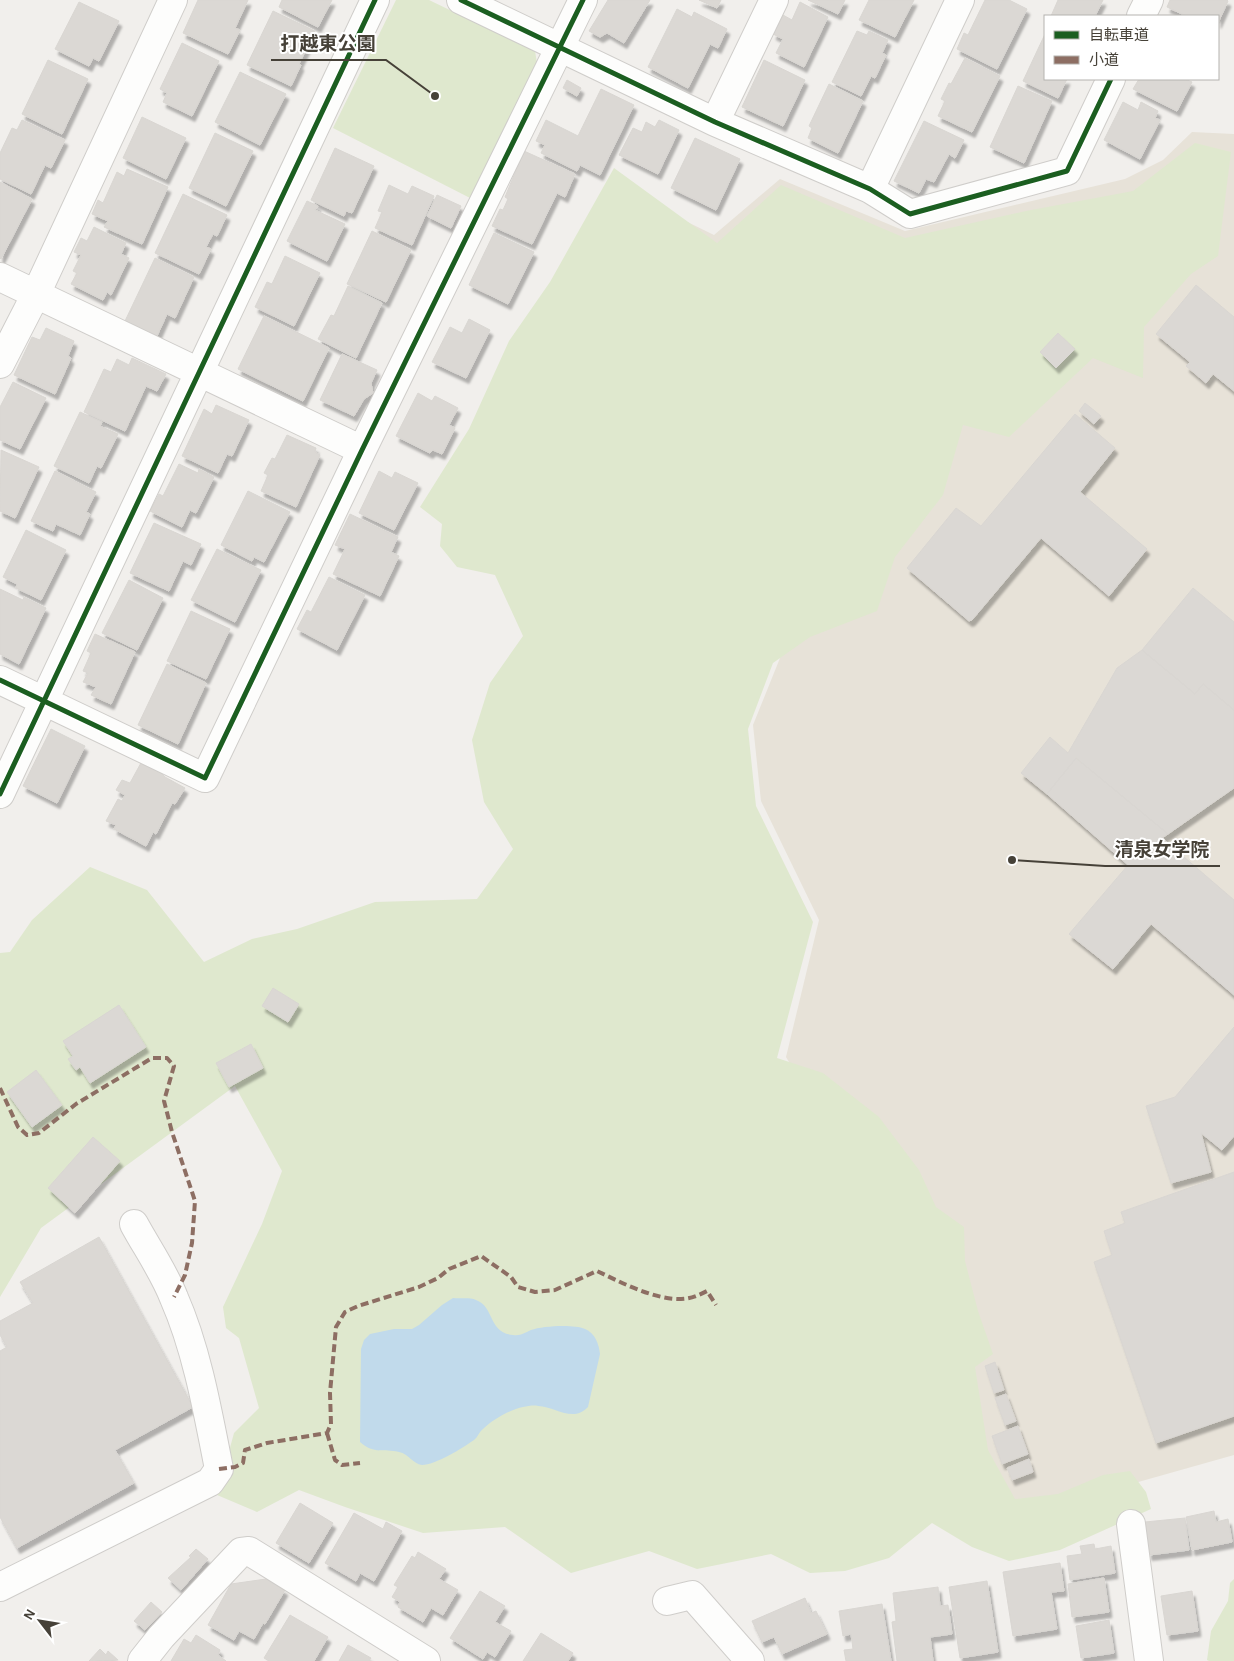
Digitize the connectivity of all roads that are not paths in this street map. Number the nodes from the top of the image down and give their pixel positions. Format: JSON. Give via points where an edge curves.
{"nodes":[{"id":1,"x":173,"y":0,"type":"edge"},
{"id":2,"x":375,"y":0,"type":"edge"},
{"id":3,"x":461,"y":0,"type":"edge"},
{"id":4,"x":583,"y":0,"type":"edge"},
{"id":5,"x":774,"y":0,"type":"edge"},
{"id":6,"x":960,"y":0,"type":"edge"},
{"id":7,"x":1149,"y":0,"type":"edge"},
{"id":8,"x":1142,"y":15,"type":"edge"},
{"id":9,"x":560,"y":48,"type":"junction"},
{"id":10,"x":1111,"y":80,"type":"edge"},
{"id":11,"x":715,"y":122,"type":"junction"},
{"id":12,"x":870,"y":189,"type":"junction"},
{"id":13,"x":0,"y":277,"type":"edge"},
{"id":14,"x":36,"y":294,"type":"junction"},
{"id":15,"x":0,"y":364,"type":"edge"},
{"id":16,"x":200,"y":373,"type":"junction"},
{"id":17,"x":362,"y":450,"type":"junction"},
{"id":18,"x":0,"y":680,"type":"edge"},
{"id":19,"x":43,"y":700,"type":"junction"},
{"id":20,"x":0,"y":794,"type":"edge"},
{"id":21,"x":134,"y":1224,"type":"dead end"},
{"id":22,"x":1131,"y":1524,"type":"dead end"},
{"id":23,"x":0,"y":1587,"type":"edge"},
{"id":24,"x":667,"y":1601,"type":"dead end"},
{"id":25,"x":142,"y":1661,"type":"edge"},
{"id":26,"x":426,"y":1661,"type":"edge"},
{"id":27,"x":750,"y":1661,"type":"edge"},
{"id":28,"x":1150,"y":1661,"type":"edge"}],
"edges":[{"from":1,"to":14,"type":"street"},
{"from":2,"to":16,"type":"street"},
{"from":3,"to":9,"type":"street"},
{"from":4,"to":9,"type":"street"},
{"from":5,"to":11,"type":"street"},
{"from":6,"to":12,"type":"street"},
{"from":7,"to":8,"type":"street"},
{"from":9,"to":11,"type":"street"},
{"from":9,"to":17,"type":"street"},
{"from":10,"to":12,"type":"street","via":[[1067,171],[910,214]]},
{"from":11,"to":12,"type":"street"},
{"from":13,"to":14,"type":"street"},
{"from":14,"to":15,"type":"street"},
{"from":14,"to":16,"type":"street"},
{"from":16,"to":17,"type":"street"},
{"from":16,"to":19,"type":"street"},
{"from":17,"to":19,"type":"street","via":[[205,778]]},
{"from":18,"to":19,"type":"street"},
{"from":19,"to":20,"type":"street"},
{"from":21,"to":23,"type":"street","via":[[174,1298],[208,1412],[219,1469],[210,1482]]},
{"from":22,"to":28,"type":"street"},
{"from":24,"to":27,"type":"street","via":[[692,1595]]},
{"from":25,"to":26,"type":"street","via":[[241,1552],[249,1551]]}]}
